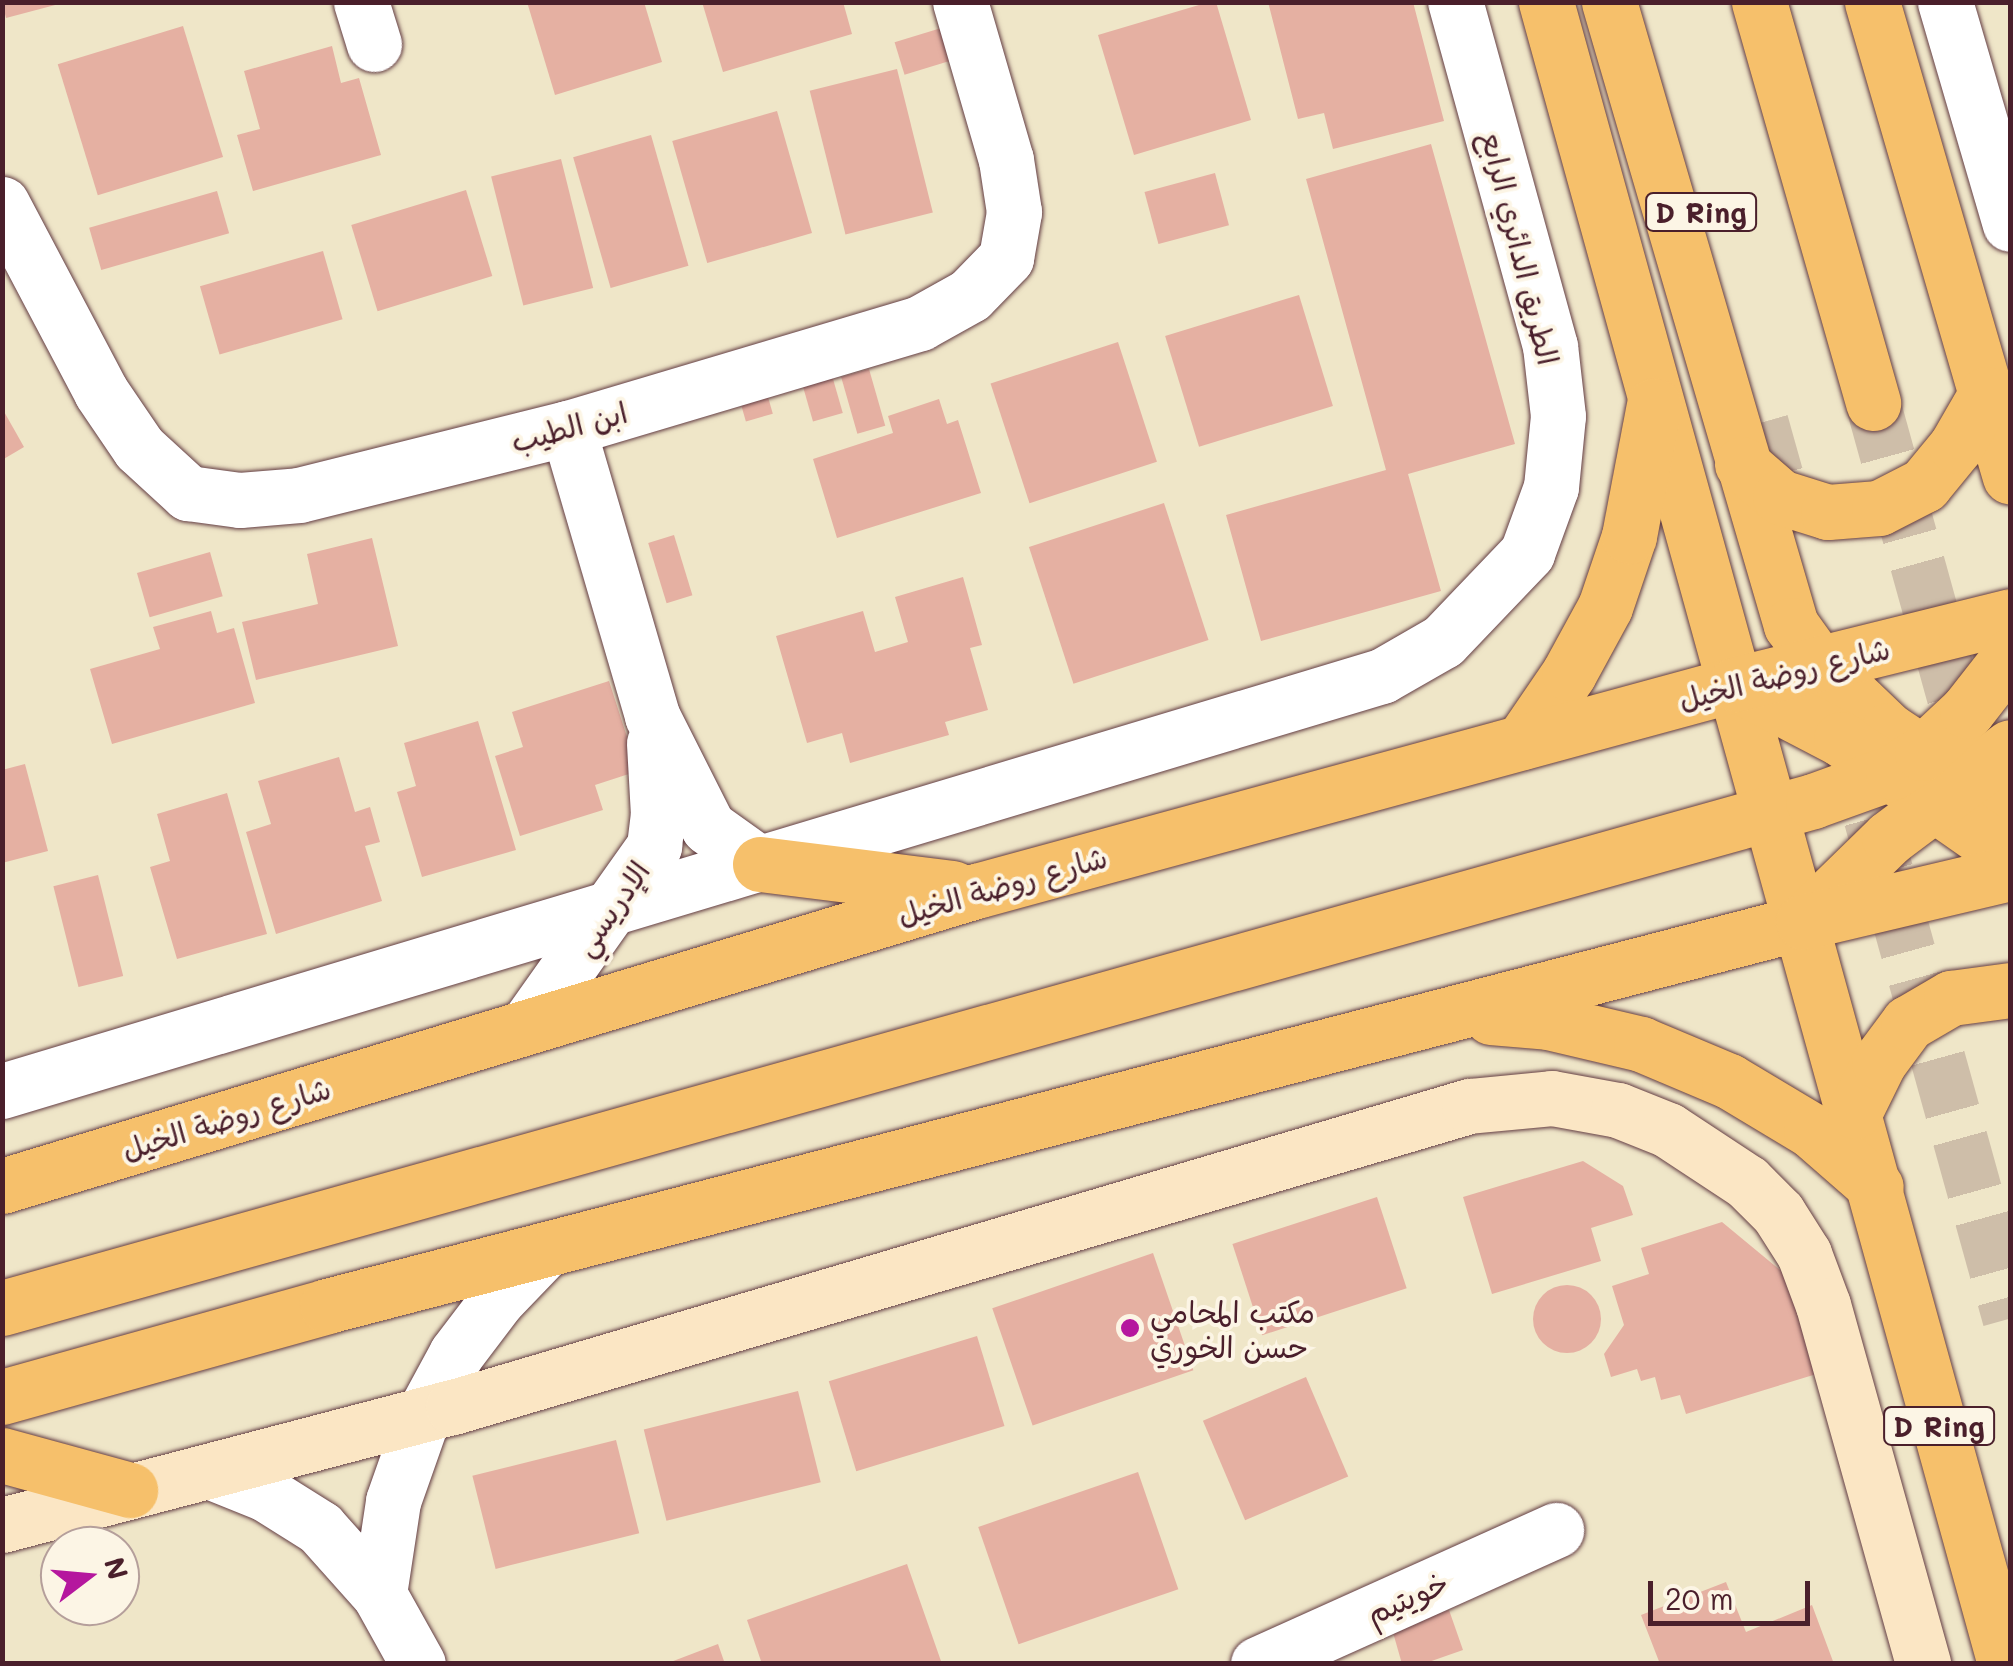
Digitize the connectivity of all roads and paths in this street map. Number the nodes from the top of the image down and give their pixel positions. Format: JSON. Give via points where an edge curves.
{"nodes":[{"id":1,"x":960,"y":2,"type":"edge"},
{"id":2,"x":1455,"y":2,"type":"edge"},
{"id":3,"x":1546,"y":2,"type":"edge"},
{"id":4,"x":1609,"y":2,"type":"edge"},
{"id":5,"x":1641,"y":2,"type":"edge"},
{"id":6,"x":1759,"y":2,"type":"edge"},
{"id":7,"x":1872,"y":2,"type":"edge"},
{"id":8,"x":1945,"y":2,"type":"edge"},
{"id":9,"x":2,"y":204,"type":"edge"},
{"id":10,"x":2010,"y":224,"type":"edge"},
{"id":11,"x":1998,"y":378,"type":"edge"},
{"id":12,"x":1657,"y":393,"type":"junction"},
{"id":13,"x":1873,"y":403,"type":"tunnel mouth"},
{"id":14,"x":568,"y":428,"type":"junction"},
{"id":15,"x":1752,"y":443,"type":"junction"},
{"id":16,"x":2010,"y":476,"type":"edge"},
{"id":17,"x":2010,"y":616,"type":"edge"},
{"id":18,"x":2010,"y":656,"type":"edge"},
{"id":19,"x":1818,"y":664,"type":"junction"},
{"id":20,"x":1736,"y":684,"type":"junction"},
{"id":21,"x":652,"y":716,"type":"junction"},
{"id":22,"x":1522,"y":742,"type":"junction"},
{"id":23,"x":2010,"y":747,"type":"edge"},
{"id":24,"x":1928,"y":776,"type":"junction"},
{"id":25,"x":2010,"y":802,"type":"edge"},
{"id":26,"x":1771,"y":812,"type":"junction"},
{"id":27,"x":2010,"y":857,"type":"edge"},
{"id":28,"x":760,"y":864,"type":"junction"},
{"id":29,"x":2010,"y":873,"type":"edge"},
{"id":30,"x":976,"y":891,"type":"junction"},
{"id":31,"x":610,"y":910,"type":"junction"},
{"id":32,"x":1803,"y":922,"type":"junction"},
{"id":33,"x":2010,"y":990,"type":"edge"},
{"id":34,"x":1453,"y":1014,"type":"junction"},
{"id":35,"x":526,"y":1027,"type":"junction"},
{"id":36,"x":2,"y":1091,"type":"edge"},
{"id":37,"x":1856,"y":1112,"type":"junction"},
{"id":38,"x":2,"y":1186,"type":"edge"},
{"id":39,"x":1876,"y":1187,"type":"junction"},
{"id":40,"x":543,"y":1252,"type":"junction"},
{"id":41,"x":2,"y":1308,"type":"edge"},
{"id":42,"x":2,"y":1397,"type":"edge"},
{"id":43,"x":424,"y":1414,"type":"junction"},
{"id":44,"x":2,"y":1455,"type":"edge"},
{"id":45,"x":209,"y":1471,"type":"junction"},
{"id":46,"x":130,"y":1490,"type":"junction"},
{"id":47,"x":2,"y":1525,"type":"edge"},
{"id":48,"x":1556,"y":1530,"type":"dead end"},
{"id":49,"x":380,"y":1594,"type":"junction"},
{"id":50,"x":418,"y":1664,"type":"edge"},
{"id":51,"x":1258,"y":1664,"type":"edge"},
{"id":52,"x":1923,"y":1664,"type":"edge"},
{"id":53,"x":2005,"y":1664,"type":"edge"}],
"edges":[{"from":1,"to":14,"type":"street","name":"ابن الطيب","via":[[1006,160],[1014,212],[1006,258],[970,295],[920,323]]},
{"from":2,"to":28,"type":"street","name":"الطريق الدائري الرابع","via":[[1550,346],[1558,416],[1550,487],[1526,553],[1443,641],[1382,676]]},
{"from":3,"to":12,"type":"main road","number":"D Ring"},
{"from":4,"to":15,"type":"main road"},
{"from":5,"to":15,"type":"main road","number":"D Ring"},
{"from":6,"to":13,"type":"main road"},
{"from":7,"to":11,"type":"main road","via":[[1938,229]]},
{"from":8,"to":10,"type":"street"},
{"from":9,"to":14,"type":"street","name":"ابن الطيب","via":[[101,392],[138,448],[188,493],[240,500],[299,495]]},
{"from":11,"to":15,"type":"main road","via":[[1924,485],[1879,508],[1828,512],[1780,496]]},
{"from":11,"to":16,"type":"main road"},
{"from":12,"to":20,"type":"main road","number":"D Ring"},
{"from":12,"to":22,"type":"main road","via":[[1629,536],[1604,607],[1570,673]]},
{"from":14,"to":21,"type":"street","name":"الإدريسي"},
{"from":15,"to":19,"type":"main road","via":[[1791,624]]},
{"from":17,"to":19,"type":"main road","name":"شارع روضة الخيل"},
{"from":18,"to":24,"type":"main road"},
{"from":19,"to":20,"type":"main road","name":"شارع روضة الخيل"},
{"from":19,"to":24,"type":"main road"},
{"from":20,"to":22,"type":"main road","name":"شارع روضة الخيل"},
{"from":20,"to":24,"type":"main road"},
{"from":20,"to":26,"type":"main road","number":"D Ring"},
{"from":21,"to":28,"type":"street","name":"الإدريسي","via":[[708,827]]},
{"from":21,"to":31,"type":"street","name":"الإدريسي","via":[[654,846]]},
{"from":22,"to":30,"type":"main road","name":"شارع روضة الخيل"},
{"from":23,"to":24,"type":"main road"},
{"from":24,"to":25,"type":"main road"},
{"from":24,"to":26,"type":"main road"},
{"from":24,"to":27,"type":"main road"},
{"from":24,"to":32,"type":"main road"},
{"from":26,"to":32,"type":"main road","number":"D Ring"},
{"from":26,"to":41,"type":"main road"},
{"from":28,"to":30,"type":"main road"},
{"from":28,"to":31,"type":"street"},
{"from":29,"to":32,"type":"main road"},
{"from":30,"to":35,"type":"main road","name":"شارع روضة الخيل"},
{"from":31,"to":35,"type":"street","name":"الإدريسي"},
{"from":31,"to":36,"type":"street"},
{"from":32,"to":34,"type":"main road"},
{"from":32,"to":37,"type":"main road","number":"D Ring"},
{"from":33,"to":37,"type":"main road","via":[[1950,998],[1908,1023],[1879,1062]]},
{"from":34,"to":39,"type":"main road","via":[[1548,1022],[1641,1044],[1729,1081],[1795,1120]]},
{"from":34,"to":40,"type":"main road"},
{"from":35,"to":38,"type":"main road","name":"شارع روضة الخيل"},
{"from":37,"to":39,"type":"main road","number":"D Ring"},
{"from":39,"to":53,"type":"main road","number":"D Ring"},
{"from":40,"to":42,"type":"main road"},
{"from":40,"to":43,"type":"street","via":[[456,1354]]},
{"from":43,"to":45,"type":"street"},
{"from":43,"to":49,"type":"street","via":[[393,1501]]},
{"from":43,"to":52,"type":"street","via":[[1469,1106],[1552,1098],[1618,1110],[1668,1130],[1747,1182],[1787,1227],[1824,1305]]},
{"from":44,"to":46,"type":"main road"},
{"from":45,"to":46,"type":"street"},
{"from":45,"to":49,"type":"street","via":[[266,1494],[320,1528]]},
{"from":46,"to":47,"type":"street"},
{"from":48,"to":51,"type":"street","name":"خويتيم"},
{"from":49,"to":50,"type":"street"}]}
